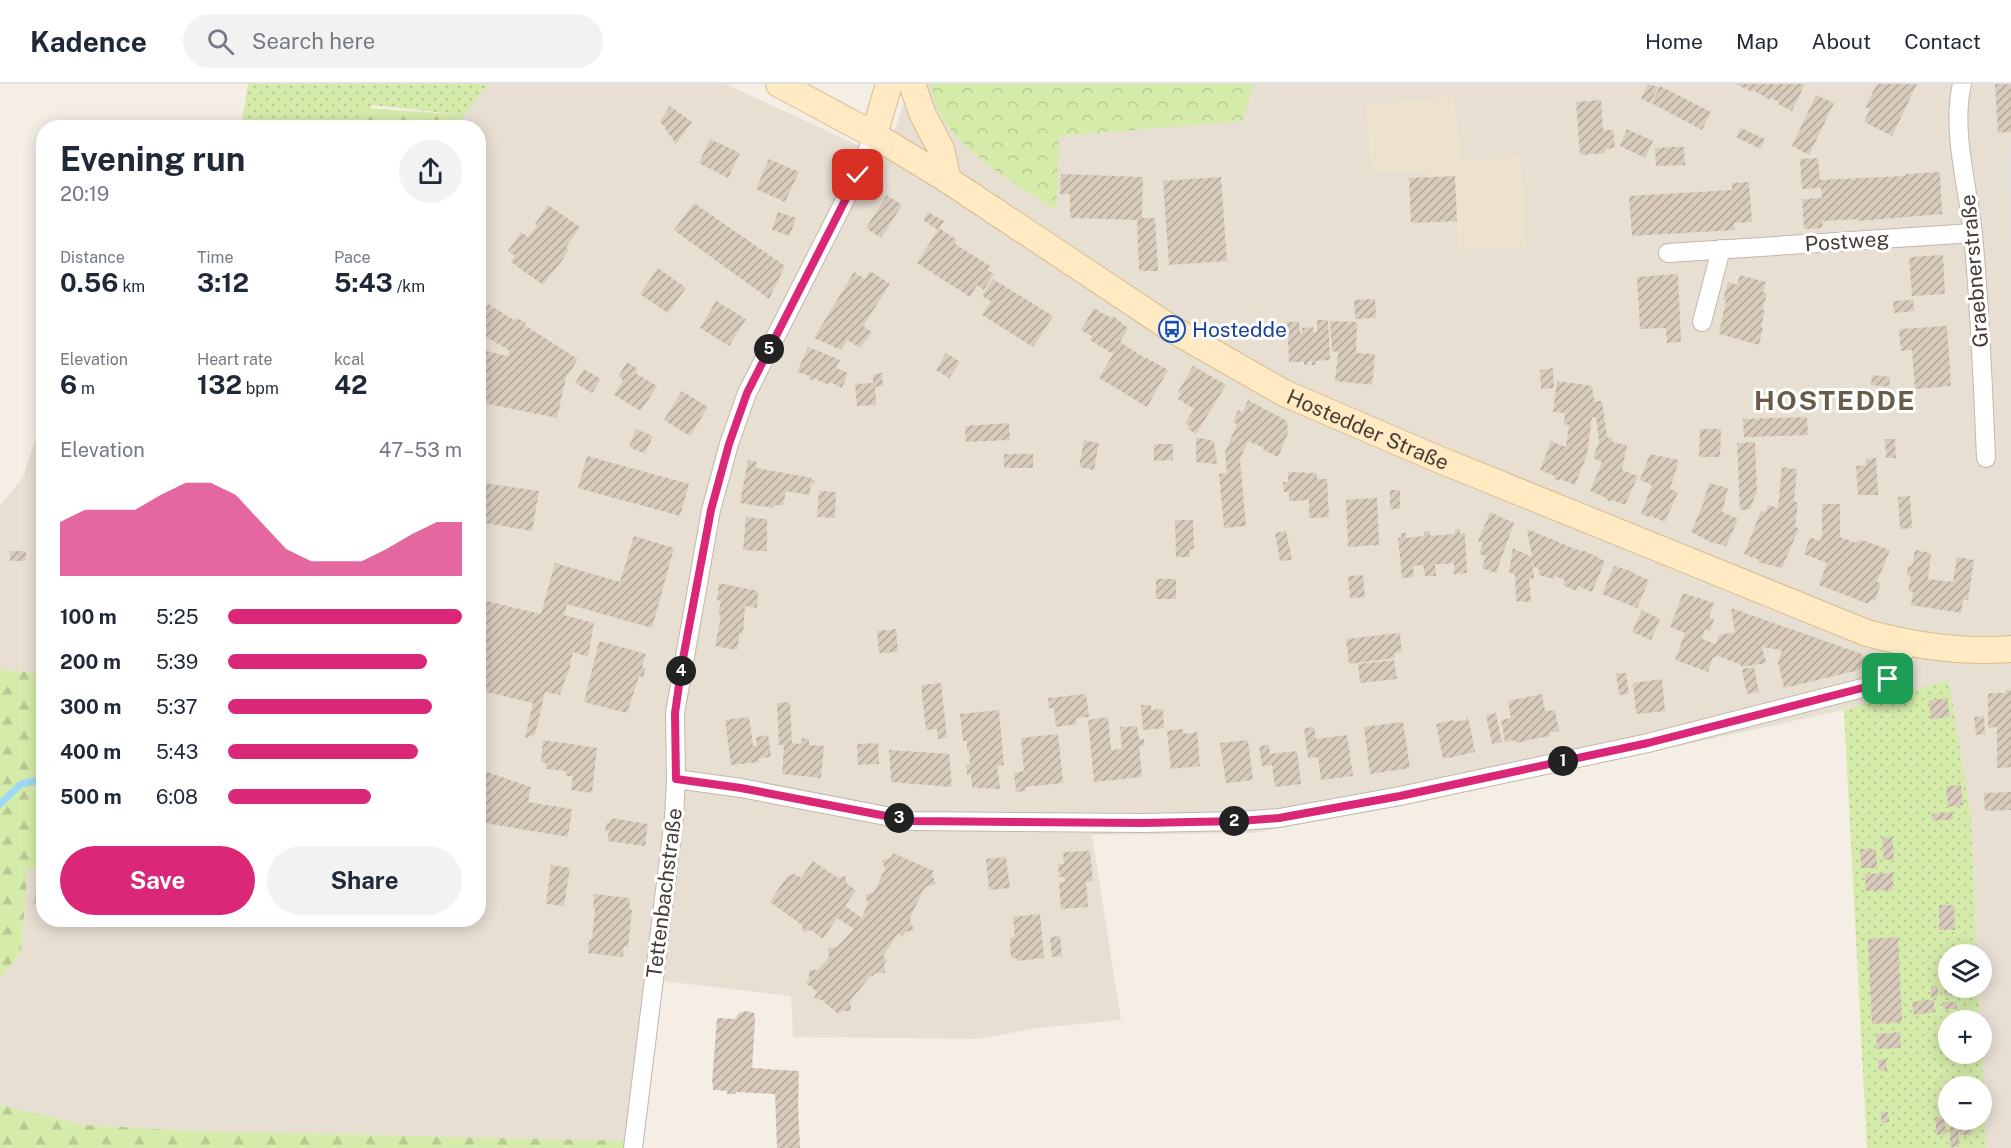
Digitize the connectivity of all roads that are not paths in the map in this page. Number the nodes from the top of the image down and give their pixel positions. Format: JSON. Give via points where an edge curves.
{"nodes":[{"id":1,"x":779,"y":84,"type":"edge"},
{"id":2,"x":889,"y":84,"type":"edge"},
{"id":3,"x":912,"y":84,"type":"edge"},
{"id":4,"x":1962,"y":84,"type":"edge"},
{"id":5,"x":874,"y":135,"type":"junction"},
{"id":6,"x":948,"y":180,"type":"junction"},
{"id":7,"x":1973,"y":233,"type":"junction"},
{"id":8,"x":1721,"y":249,"type":"junction"},
{"id":9,"x":1668,"y":253,"type":"dead end"},
{"id":10,"x":1702,"y":322,"type":"dead end"},
{"id":11,"x":1986,"y":458,"type":"dead end"},
{"id":12,"x":1908,"y":644,"type":"junction"},
{"id":13,"x":2011,"y":649,"type":"edge"},
{"id":14,"x":676,"y":779,"type":"junction"},
{"id":15,"x":633,"y":1148,"type":"edge"}],
"edges":[{"from":1,"to":5,"type":"main road","name":"Hostedder Straße"},
{"from":2,"to":5,"type":"main road"},
{"from":3,"to":6,"type":"main road","via":[[929,129],[941,148]]},
{"from":4,"to":7,"type":"street","name":"Graebnerstraße","via":[[1958,108]]},
{"from":5,"to":6,"type":"main road","name":"Hostedder Straße"},
{"from":5,"to":14,"type":"street","name":"Tettenbachstraße","via":[[747,393],[729,444],[711,510],[682,664],[675,713]]},
{"from":6,"to":12,"type":"main road","name":"Hostedder Straße","via":[[1162,322],[1284,393],[1792,604]]},
{"from":7,"to":8,"type":"street","name":"Postweg"},
{"from":7,"to":11,"type":"street","name":"Graebnerstraße"},
{"from":8,"to":9,"type":"street","name":"Postweg"},
{"from":8,"to":10,"type":"street"},
{"from":12,"to":13,"type":"main road","name":"Hostedder Straße"},
{"from":12,"to":14,"type":"street","via":[[1888,679],[1878,684],[1648,743],[1279,818],[1143,823],[912,821]]},
{"from":14,"to":15,"type":"street","name":"Tettenbachstraße"}]}
